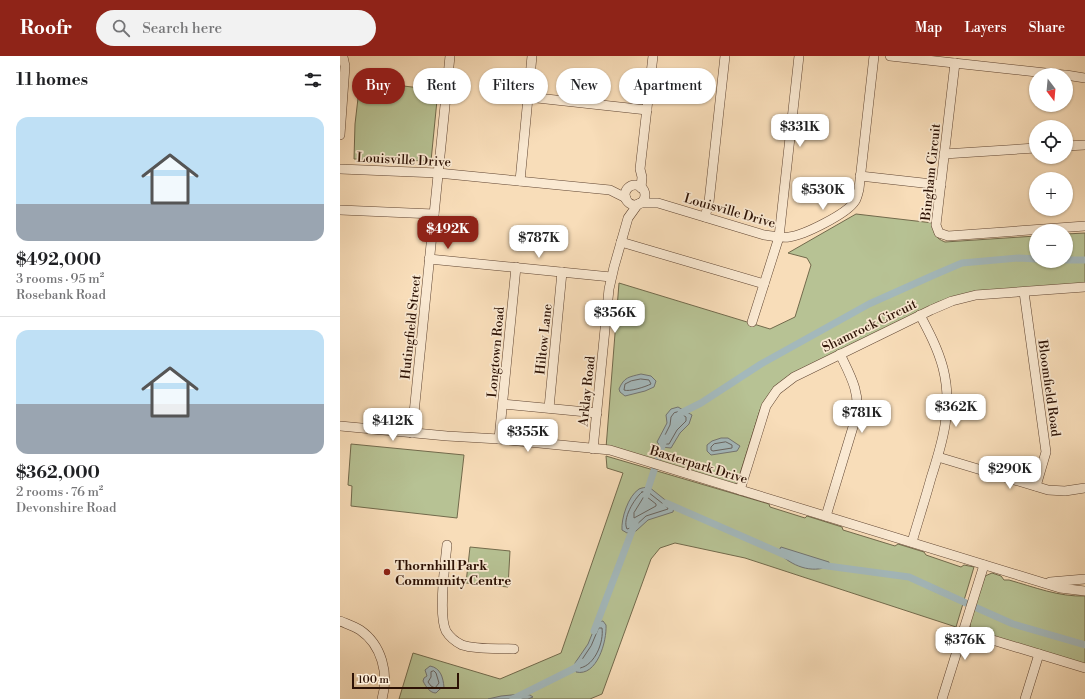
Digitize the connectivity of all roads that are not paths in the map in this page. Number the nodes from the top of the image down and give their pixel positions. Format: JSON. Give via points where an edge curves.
{"nodes":[{"id":1,"x":343,"y":56,"type":"edge"},
{"id":2,"x":450,"y":56,"type":"edge"},
{"id":3,"x":532,"y":56,"type":"edge"},
{"id":4,"x":653,"y":56,"type":"edge"},
{"id":5,"x":725,"y":56,"type":"edge"},
{"id":6,"x":799,"y":56,"type":"edge"},
{"id":7,"x":874,"y":56,"type":"edge"},
{"id":8,"x":890,"y":56,"type":"edge"},
{"id":9,"x":955,"y":63,"type":"junction"},
{"id":10,"x":531,"y":68,"type":"edge"},
{"id":11,"x":1029,"y":71,"type":"edge"},
{"id":12,"x":1073,"y":76,"type":"edge"},
{"id":13,"x":1085,"y":78,"type":"edge"},
{"id":14,"x":548,"y":99,"type":"edge"},
{"id":15,"x":527,"y":104,"type":"edge"},
{"id":16,"x":647,"y":110,"type":"junction"},
{"id":17,"x":340,"y":128,"type":"edge"},
{"id":18,"x":340,"y":135,"type":"edge"},
{"id":19,"x":1085,"y":145,"type":"edge"},
{"id":20,"x":1073,"y":146,"type":"edge"},
{"id":21,"x":1029,"y":148,"type":"edge"},
{"id":22,"x":944,"y":154,"type":"junction"},
{"id":23,"x":340,"y":169,"type":"edge"},
{"id":24,"x":640,"y":169,"type":"junction"},
{"id":25,"x":438,"y":173,"type":"junction"},
{"id":26,"x":860,"y":176,"type":"junction"},
{"id":27,"x":520,"y":181,"type":"junction"},
{"id":28,"x":941,"y":186,"type":"junction"},
{"id":29,"x":630,"y":187,"type":"junction"},
{"id":30,"x":610,"y":190,"type":"junction"},
{"id":31,"x":642,"y":190,"type":"junction"},
{"id":32,"x":627,"y":200,"type":"junction"},
{"id":33,"x":658,"y":203,"type":"junction"},
{"id":34,"x":639,"y":204,"type":"junction"},
{"id":35,"x":340,"y":210,"type":"edge"},
{"id":36,"x":434,"y":214,"type":"junction"},
{"id":37,"x":705,"y":217,"type":"junction"},
{"id":38,"x":628,"y":218,"type":"junction"},
{"id":39,"x":1085,"y":226,"type":"edge"},
{"id":40,"x":779,"y":237,"type":"junction"},
{"id":41,"x":621,"y":242,"type":"junction"},
{"id":42,"x":429,"y":259,"type":"junction"},
{"id":43,"x":516,"y":267,"type":"junction"},
{"id":44,"x":562,"y":272,"type":"junction"},
{"id":45,"x":611,"y":277,"type":"junction"},
{"id":46,"x":764,"y":284,"type":"junction"},
{"id":47,"x":1085,"y":287,"type":"edge"},
{"id":48,"x":1024,"y":292,"type":"junction"},
{"id":49,"x":920,"y":315,"type":"junction"},
{"id":50,"x":752,"y":322,"type":"dead end"},
{"id":51,"x":840,"y":354,"type":"junction"},
{"id":52,"x":503,"y":404,"type":"junction"},
{"id":53,"x":549,"y":408,"type":"junction"},
{"id":54,"x":597,"y":413,"type":"junction"},
{"id":55,"x":340,"y":426,"type":"edge"},
{"id":56,"x":412,"y":433,"type":"junction"},
{"id":57,"x":499,"y":439,"type":"junction"},
{"id":58,"x":593,"y":449,"type":"junction"},
{"id":59,"x":938,"y":457,"type":"junction"},
{"id":60,"x":1036,"y":486,"type":"junction"},
{"id":61,"x":1085,"y":488,"type":"edge"},
{"id":62,"x":740,"y":490,"type":"junction"},
{"id":63,"x":826,"y":516,"type":"junction"},
{"id":64,"x":912,"y":542,"type":"junction"},
{"id":65,"x":447,"y":545,"type":"dead end"},
{"id":66,"x":984,"y":564,"type":"junction"},
{"id":67,"x":1085,"y":579,"type":"edge"},
{"id":68,"x":1041,"y":582,"type":"junction"},
{"id":69,"x":1085,"y":591,"type":"edge"},
{"id":70,"x":341,"y":622,"type":"edge"},
{"id":71,"x":963,"y":631,"type":"junction"},
{"id":72,"x":514,"y":648,"type":"dead end"},
{"id":73,"x":1039,"y":654,"type":"junction"},
{"id":74,"x":1085,"y":668,"type":"edge"},
{"id":75,"x":382,"y":699,"type":"edge"},
{"id":76,"x":942,"y":699,"type":"edge"},
{"id":77,"x":1025,"y":699,"type":"edge"}],
"edges":[{"from":1,"to":17,"type":"street","via":[[345,66]]},
{"from":2,"to":25,"type":"street","name":"Hutingfield Street"},
{"from":3,"to":10,"type":"street"},
{"from":4,"to":16,"type":"street"},
{"from":5,"to":37,"type":"street","via":[[709,202]]},
{"from":6,"to":40,"type":"street"},
{"from":7,"to":26,"type":"street","name":"Louisville Drive"},
{"from":8,"to":9,"type":"street"},
{"from":9,"to":11,"type":"street"},
{"from":9,"to":22,"type":"street","name":"Bingham Circuit"},
{"from":12,"to":13,"type":"street"},
{"from":14,"to":16,"type":"street"},
{"from":15,"to":27,"type":"street"},
{"from":16,"to":24,"type":"street"},
{"from":17,"to":18,"type":"street"},
{"from":19,"to":20,"type":"street"},
{"from":21,"to":22,"type":"street"},
{"from":22,"to":28,"type":"street","name":"Bingham Circuit"},
{"from":23,"to":25,"type":"street","name":"Louisville Drive"},
{"from":24,"to":29,"type":"street"},
{"from":24,"to":31,"type":"street"},
{"from":25,"to":27,"type":"street","name":"Louisville Drive"},
{"from":25,"to":36,"type":"street","name":"Hutingfield Street"},
{"from":26,"to":28,"type":"street"},
{"from":26,"to":40,"type":"street","name":"Louisville Drive","via":[[855,200],[846,210],[805,233]]},
{"from":27,"to":30,"type":"street","name":"Louisville Drive"},
{"from":28,"to":39,"type":"street","name":"Bingham Circuit","via":[[936,225],[939,233],[943,235]]},
{"from":29,"to":30,"type":"street","name":"Louisville Drive"},
{"from":29,"to":31,"type":"street","via":[[635,186]]},
{"from":29,"to":32,"type":"street","via":[[625,193]]},
{"from":30,"to":32,"type":"street","name":"Louisville Drive"},
{"from":31,"to":33,"type":"street","name":"Louisville Drive"},
{"from":31,"to":34,"type":"street","via":[[644,198]]},
{"from":32,"to":34,"type":"street","via":[[634,205]]},
{"from":32,"to":38,"type":"street","name":"Arklay Road"},
{"from":33,"to":34,"type":"street","name":"Louisville Drive"},
{"from":33,"to":37,"type":"street","name":"Louisville Drive"},
{"from":34,"to":38,"type":"street","name":"Arklay Road"},
{"from":35,"to":36,"type":"street"},
{"from":36,"to":42,"type":"street","name":"Hutingfield Street"},
{"from":37,"to":40,"type":"street","name":"Louisville Drive"},
{"from":38,"to":41,"type":"street","name":"Arklay Road"},
{"from":40,"to":46,"type":"street"},
{"from":41,"to":45,"type":"street","name":"Arklay Road"},
{"from":41,"to":46,"type":"street"},
{"from":42,"to":43,"type":"street"},
{"from":42,"to":56,"type":"street","name":"Hutingfield Street"},
{"from":43,"to":44,"type":"street"},
{"from":43,"to":52,"type":"street","name":"Longtown Road"},
{"from":44,"to":45,"type":"street"},
{"from":44,"to":53,"type":"street","name":"Hiltow Lane"},
{"from":45,"to":54,"type":"street","name":"Arklay Road"},
{"from":46,"to":50,"type":"street"},
{"from":47,"to":48,"type":"street","name":"Shamrock Circuit"},
{"from":48,"to":49,"type":"street","name":"Shamrock Circuit","via":[[969,297],[942,304]]},
{"from":48,"to":60,"type":"street","name":"Bloomfield Road","via":[[1046,448]]},
{"from":49,"to":51,"type":"street","name":"Shamrock Circuit"},
{"from":49,"to":59,"type":"street","via":[[937,350],[946,382],[947,416]]},
{"from":51,"to":62,"type":"street","name":"Shamrock Circuit","via":[[788,380],[773,395],[764,412]]},
{"from":51,"to":63,"type":"street","via":[[855,386],[858,407]]},
{"from":52,"to":53,"type":"street"},
{"from":52,"to":57,"type":"street","name":"Longtown Road"},
{"from":53,"to":54,"type":"street"},
{"from":54,"to":58,"type":"street","name":"Arklay Road"},
{"from":55,"to":56,"type":"street","name":"Baxterpark Drive"},
{"from":56,"to":57,"type":"street","name":"Baxterpark Drive"},
{"from":57,"to":58,"type":"street","name":"Baxterpark Drive"},
{"from":58,"to":62,"type":"street","name":"Baxterpark Drive","via":[[610,450]]},
{"from":59,"to":60,"type":"street"},
{"from":59,"to":64,"type":"street"},
{"from":60,"to":61,"type":"street","via":[[1056,491]]},
{"from":62,"to":63,"type":"street","name":"Baxterpark Drive"},
{"from":63,"to":64,"type":"street","name":"Baxterpark Drive"},
{"from":64,"to":66,"type":"street","name":"Baxterpark Drive"},
{"from":65,"to":72,"type":"street","via":[[442,613],[446,631],[462,644]]},
{"from":66,"to":68,"type":"street","name":"Baxterpark Drive"},
{"from":66,"to":71,"type":"street"},
{"from":67,"to":68,"type":"street","name":"Baxterpark Drive"},
{"from":68,"to":69,"type":"street","name":"Baxterpark Drive","via":[[1069,590]]},
{"from":70,"to":75,"type":"street","via":[[360,631],[381,657],[385,678]]},
{"from":71,"to":73,"type":"street"},
{"from":71,"to":76,"type":"street"},
{"from":73,"to":74,"type":"street"},
{"from":73,"to":77,"type":"street"}]}
